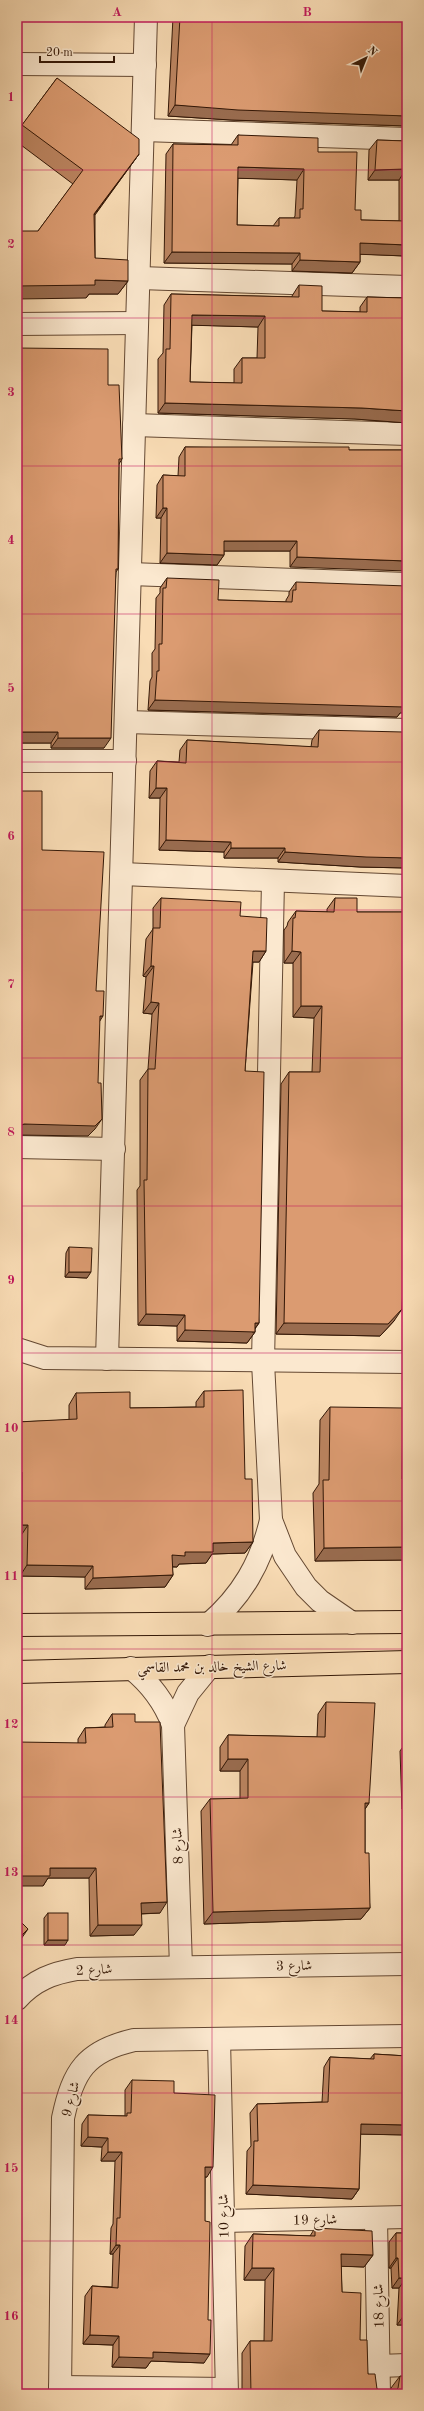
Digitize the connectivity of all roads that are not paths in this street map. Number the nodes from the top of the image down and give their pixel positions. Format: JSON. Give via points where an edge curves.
{"nodes":[{"id":1,"x":146,"y":17,"type":"edge"},
{"id":2,"x":17,"y":64,"type":"edge"},
{"id":3,"x":145,"y":65,"type":"junction"},
{"id":4,"x":143,"y":130,"type":"junction"},
{"id":5,"x":407,"y":139,"type":"edge"},
{"id":6,"x":140,"y":278,"type":"junction"},
{"id":7,"x":407,"y":287,"type":"edge"},
{"id":8,"x":137,"y":323,"type":"junction"},
{"id":9,"x":17,"y":324,"type":"edge"},
{"id":10,"x":134,"y":425,"type":"junction"},
{"id":11,"x":407,"y":434,"type":"edge"},
{"id":12,"x":130,"y":574,"type":"junction"},
{"id":13,"x":407,"y":584,"type":"edge"},
{"id":14,"x":126,"y":722,"type":"junction"},
{"id":15,"x":407,"y":730,"type":"edge"},
{"id":16,"x":17,"y":761,"type":"edge"},
{"id":17,"x":125,"y":761,"type":"junction"},
{"id":18,"x":122,"y":874,"type":"junction"},
{"id":19,"x":273,"y":881,"type":"junction"},
{"id":20,"x":407,"y":886,"type":"edge"},
{"id":21,"x":17,"y":1146,"type":"edge"},
{"id":22,"x":114,"y":1149,"type":"junction"},
{"id":23,"x":17,"y":1349,"type":"edge"},
{"id":24,"x":107,"y":1359,"type":"junction"},
{"id":25,"x":263,"y":1362,"type":"junction"},
{"id":26,"x":407,"y":1362,"type":"edge"},
{"id":27,"x":271,"y":1520,"type":"junction"},
{"id":28,"x":407,"y":1622,"type":"edge"},
{"id":29,"x":352,"y":1623,"type":"junction"},
{"id":30,"x":17,"y":1625,"type":"edge"},
{"id":31,"x":208,"y":1625,"type":"junction"},
{"id":32,"x":407,"y":1662,"type":"edge"},
{"id":33,"x":210,"y":1666,"type":"junction"},
{"id":34,"x":131,"y":1668,"type":"junction"},
{"id":35,"x":17,"y":1672,"type":"edge"},
{"id":36,"x":172,"y":1725,"type":"junction"},
{"id":37,"x":407,"y":1964,"type":"edge"},
{"id":38,"x":181,"y":1967,"type":"junction"},
{"id":39,"x":17,"y":1999,"type":"edge"},
{"id":40,"x":407,"y":2036,"type":"edge"},
{"id":41,"x":219,"y":2039,"type":"junction"},
{"id":42,"x":376,"y":2218,"type":"junction"},
{"id":43,"x":407,"y":2218,"type":"edge"},
{"id":44,"x":223,"y":2221,"type":"junction"},
{"id":45,"x":407,"y":2365,"type":"edge"},
{"id":46,"x":379,"y":2366,"type":"junction"},
{"id":47,"x":60,"y":2390,"type":"edge"},
{"id":48,"x":226,"y":2392,"type":"edge"},
{"id":49,"x":379,"y":2394,"type":"edge"}],
"edges":[{"from":1,"to":3,"type":"street"},
{"from":2,"to":3,"type":"street"},
{"from":3,"to":4,"type":"street"},
{"from":4,"to":5,"type":"street"},
{"from":4,"to":6,"type":"street"},
{"from":6,"to":7,"type":"street"},
{"from":6,"to":8,"type":"street"},
{"from":8,"to":9,"type":"street"},
{"from":8,"to":10,"type":"street"},
{"from":10,"to":11,"type":"street"},
{"from":10,"to":12,"type":"street"},
{"from":12,"to":13,"type":"street"},
{"from":12,"to":14,"type":"street"},
{"from":14,"to":15,"type":"street"},
{"from":14,"to":17,"type":"street"},
{"from":16,"to":17,"type":"street"},
{"from":17,"to":18,"type":"street"},
{"from":18,"to":19,"type":"street"},
{"from":18,"to":22,"type":"street"},
{"from":19,"to":20,"type":"street"},
{"from":19,"to":25,"type":"street"},
{"from":21,"to":22,"type":"street"},
{"from":22,"to":24,"type":"street"},
{"from":23,"to":24,"type":"street","via":[[45,1358]]},
{"from":24,"to":25,"type":"street"},
{"from":25,"to":26,"type":"street"},
{"from":25,"to":27,"type":"street"},
{"from":27,"to":29,"type":"street","via":[[285,1556],[306,1587],[325,1605]]},
{"from":27,"to":31,"type":"street","via":[[259,1560],[249,1578],[224,1611]]},
{"from":28,"to":29,"type":"main road"},
{"from":29,"to":31,"type":"main road"},
{"from":30,"to":31,"type":"main road"},
{"from":32,"to":33,"type":"main road","name":"شارع الشيخ خالد بن محمد القاسمي"},
{"from":33,"to":34,"type":"main road","name":"شارع الشيخ خالد بن محمد القاسمي"},
{"from":33,"to":36,"type":"street","name":"شارع 8","via":[[188,1693]]},
{"from":34,"to":35,"type":"main road","name":"شارع الشيخ خالد بن محمد القاسمي"},
{"from":34,"to":36,"type":"street","name":"شارع 8","via":[[152,1687],[168,1711]]},
{"from":36,"to":38,"type":"street","name":"شارع 8"},
{"from":37,"to":38,"type":"street","name":"شارع 3"},
{"from":38,"to":39,"type":"street","name":"شارع 2","via":[[98,1967],[62,1972],[44,1977]]},
{"from":40,"to":41,"type":"street","name":"شارع 9"},
{"from":41,"to":44,"type":"street","name":"شارع 10"},
{"from":41,"to":47,"type":"street","name":"شارع 9","via":[[134,2040],[112,2045],[92,2058],[76,2075],[63,2118]]},
{"from":42,"to":43,"type":"street","name":"شارع 19"},
{"from":42,"to":44,"type":"street","name":"شارع 19"},
{"from":42,"to":46,"type":"street","name":"شارع 18"},
{"from":44,"to":48,"type":"street","name":"شارع 10"},
{"from":45,"to":46,"type":"street"},
{"from":46,"to":49,"type":"street","name":"شارع 18"},
{"from":47,"to":48,"type":"street"}]}
